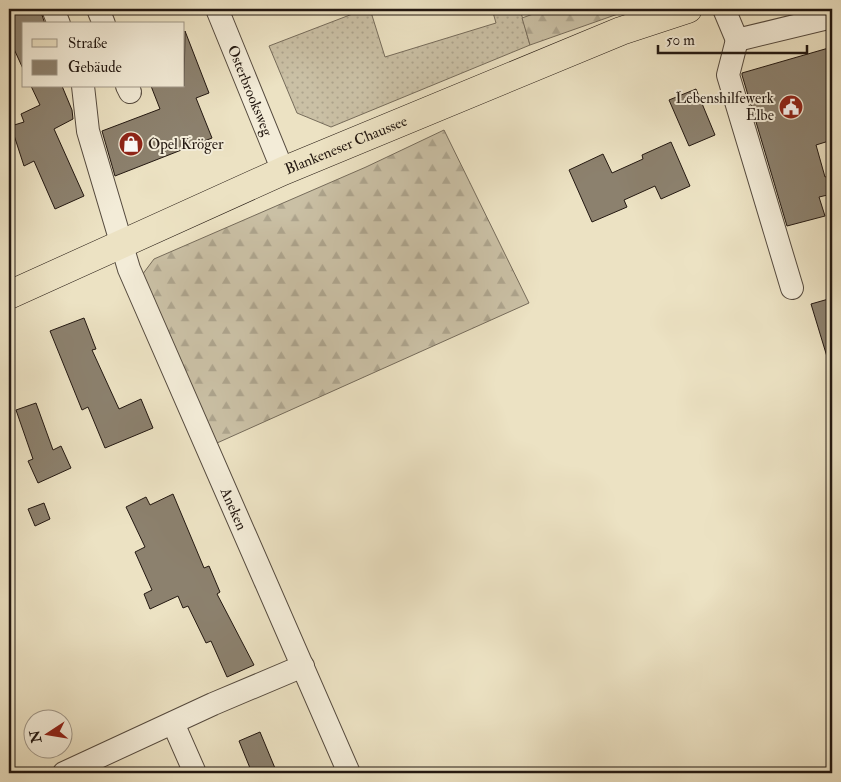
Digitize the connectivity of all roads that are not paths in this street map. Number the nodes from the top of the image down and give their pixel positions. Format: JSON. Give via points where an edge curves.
{"nodes":[{"id":1,"x":53,"y":9,"type":"edge"},
{"id":2,"x":98,"y":9,"type":"edge"},
{"id":3,"x":216,"y":9,"type":"edge"},
{"id":4,"x":688,"y":9,"type":"edge"},
{"id":5,"x":724,"y":9,"type":"edge"},
{"id":6,"x":832,"y":17,"type":"edge"},
{"id":7,"x":58,"y":22,"type":"edge"},
{"id":8,"x":103,"y":22,"type":"edge"},
{"id":9,"x":737,"y":40,"type":"junction"},
{"id":10,"x":83,"y":88,"type":"edge"},
{"id":11,"x":283,"y":171,"type":"junction"},
{"id":12,"x":121,"y":245,"type":"junction"},
{"id":13,"x":792,"y":288,"type":"dead end"},
{"id":14,"x":9,"y":295,"type":"edge"},
{"id":15,"x":303,"y":666,"type":"junction"},
{"id":16,"x":173,"y":723,"type":"junction"},
{"id":17,"x":64,"y":773,"type":"edge"},
{"id":18,"x":195,"y":773,"type":"edge"},
{"id":19,"x":349,"y":773,"type":"edge"}],
"edges":[{"from":1,"to":7,"type":"street"},
{"from":2,"to":8,"type":"street"},
{"from":3,"to":11,"type":"street","name":"Osterbrooksweg"},
{"from":4,"to":11,"type":"main road","name":"Blankeneser Chaussee","via":[[652,19]]},
{"from":5,"to":9,"type":"street"},
{"from":6,"to":9,"type":"street"},
{"from":9,"to":13,"type":"street","via":[[728,75]]},
{"from":10,"to":12,"type":"street","name":"Aneken","via":[[88,130]]},
{"from":11,"to":12,"type":"main road","name":"Blankeneser Chaussee"},
{"from":12,"to":14,"type":"main road","name":"Blankeneser Chaussee"},
{"from":12,"to":15,"type":"street","name":"Aneken"},
{"from":15,"to":16,"type":"street"},
{"from":15,"to":19,"type":"street","name":"Aneken"},
{"from":16,"to":17,"type":"street"},
{"from":16,"to":18,"type":"street"}]}
